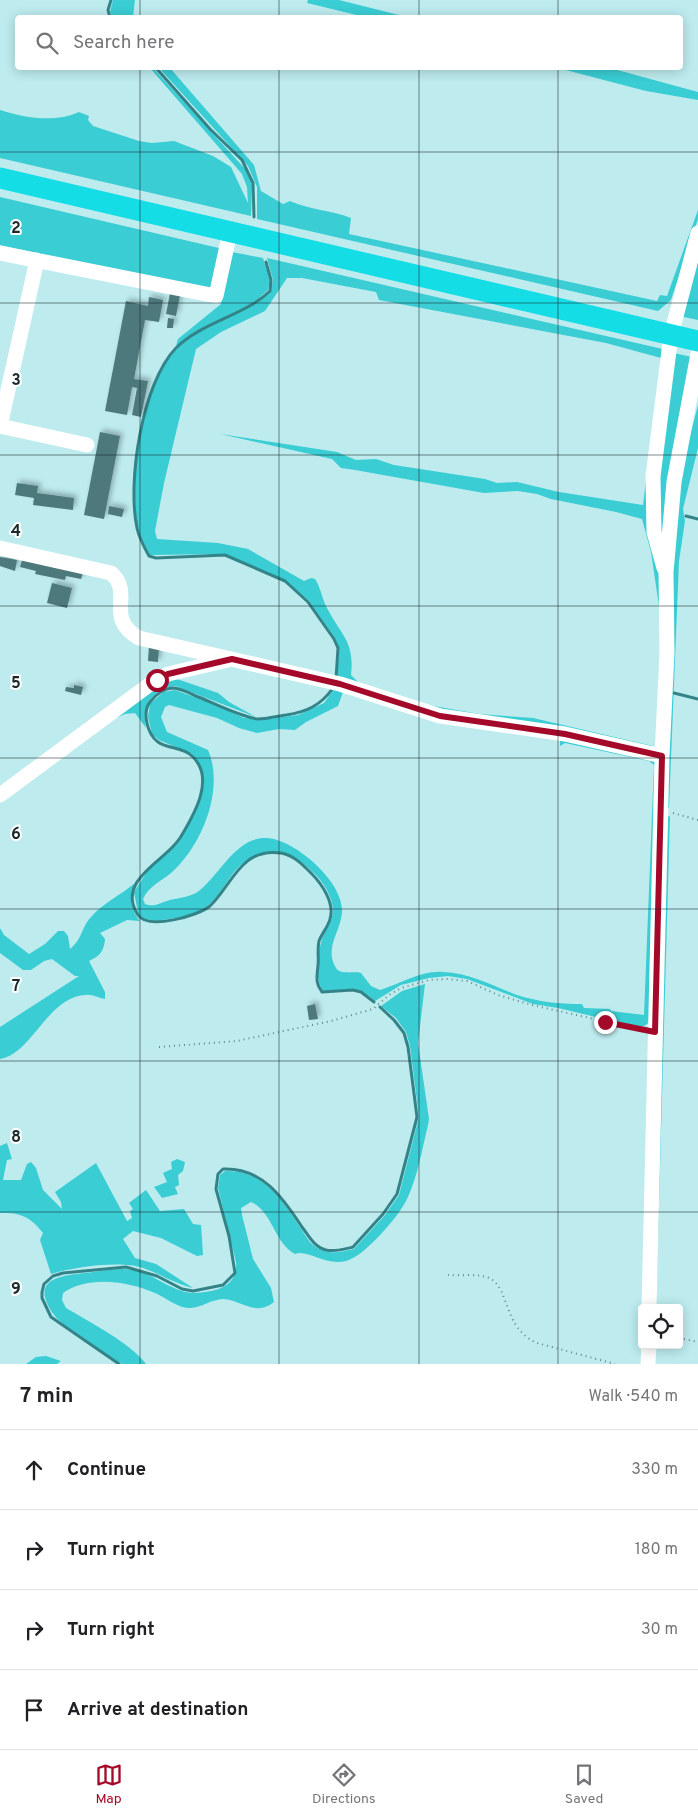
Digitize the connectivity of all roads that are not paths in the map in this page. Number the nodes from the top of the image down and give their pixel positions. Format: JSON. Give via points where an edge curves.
{"nodes":[{"id":1,"x":0,"y":178,"type":"edge"},
{"id":2,"x":230,"y":232,"type":"junction"},
{"id":3,"x":698,"y":234,"type":"edge"},
{"id":4,"x":0,"y":253,"type":"edge"},
{"id":5,"x":38,"y":260,"type":"junction"},
{"id":6,"x":671,"y":335,"type":"junction"},
{"id":7,"x":698,"y":341,"type":"edge"},
{"id":8,"x":698,"y":354,"type":"edge"},
{"id":9,"x":0,"y":426,"type":"edge"},
{"id":10,"x":87,"y":445,"type":"dead end"},
{"id":11,"x":0,"y":548,"type":"edge"},
{"id":12,"x":666,"y":572,"type":"junction"},
{"id":13,"x":232,"y":659,"type":"junction"},
{"id":14,"x":662,"y":756,"type":"junction"},
{"id":15,"x":0,"y":794,"type":"edge"},
{"id":16,"x":649,"y":1304,"type":"edge"},
{"id":17,"x":648,"y":1349,"type":"edge"},
{"id":18,"x":648,"y":1364,"type":"edge"}],
"edges":[{"from":1,"to":2,"type":"highway"},
{"from":2,"to":5,"type":"street","via":[[216,296]]},
{"from":2,"to":6,"type":"highway"},
{"from":3,"to":6,"type":"street"},
{"from":4,"to":5,"type":"street"},
{"from":5,"to":9,"type":"street"},
{"from":6,"to":7,"type":"highway"},
{"from":6,"to":12,"type":"street","via":[[652,496],[654,532]]},
{"from":8,"to":12,"type":"street","via":[[674,482]]},
{"from":9,"to":10,"type":"street"},
{"from":11,"to":13,"type":"street","via":[[111,573],[120,587],[120,619],[124,628],[139,638]]},
{"from":12,"to":14,"type":"street","via":[[667,653]]},
{"from":13,"to":14,"type":"street","via":[[340,684],[440,716],[565,734]]},
{"from":13,"to":15,"type":"street","via":[[168,674],[157,680]]},
{"from":14,"to":16,"type":"street"},
{"from":17,"to":18,"type":"street"}]}
